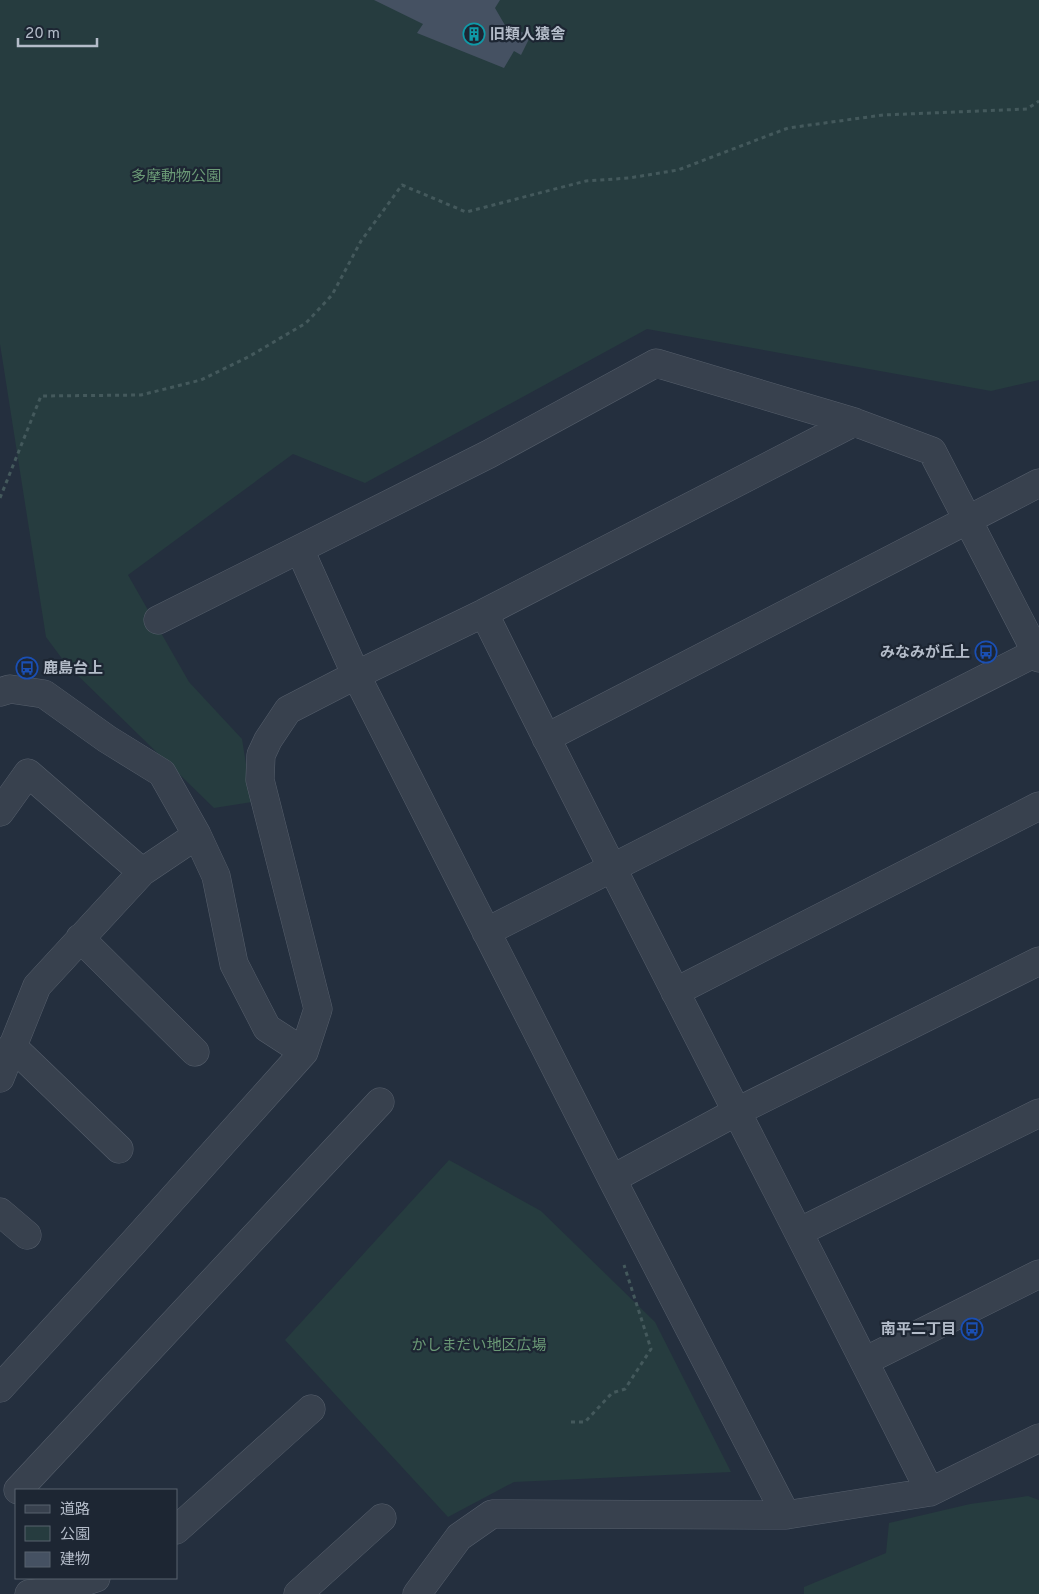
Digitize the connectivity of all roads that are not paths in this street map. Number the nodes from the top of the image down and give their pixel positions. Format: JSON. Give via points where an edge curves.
{"nodes":[{"id":1,"x":854,"y":422,"type":"junction"},
{"id":2,"x":1039,"y":483,"type":"edge"},
{"id":3,"x":967,"y":519,"type":"junction"},
{"id":4,"x":300,"y":550,"type":"junction"},
{"id":5,"x":484,"y":613,"type":"junction"},
{"id":6,"x":158,"y":620,"type":"dead end"},
{"id":7,"x":1038,"y":654,"type":"edge"},
{"id":8,"x":356,"y":675,"type":"junction"},
{"id":9,"x":0,"y":692,"type":"edge"},
{"id":10,"x":546,"y":738,"type":"junction"},
{"id":11,"x":1039,"y":806,"type":"edge"},
{"id":12,"x":0,"y":812,"type":"edge"},
{"id":13,"x":197,"y":835,"type":"junction"},
{"id":14,"x":612,"y":868,"type":"junction"},
{"id":15,"x":142,"y":872,"type":"junction"},
{"id":16,"x":486,"y":932,"type":"junction"},
{"id":17,"x":80,"y":938,"type":"junction"},
{"id":18,"x":1039,"y":961,"type":"edge"},
{"id":19,"x":675,"y":992,"type":"junction"},
{"id":20,"x":12,"y":1046,"type":"junction"},
{"id":21,"x":195,"y":1052,"type":"dead end"},
{"id":22,"x":304,"y":1052,"type":"junction"},
{"id":23,"x":0,"y":1078,"type":"edge"},
{"id":24,"x":380,"y":1102,"type":"dead end"},
{"id":25,"x":738,"y":1111,"type":"junction"},
{"id":26,"x":1039,"y":1113,"type":"edge"},
{"id":27,"x":119,"y":1149,"type":"dead end"},
{"id":28,"x":612,"y":1179,"type":"junction"},
{"id":29,"x":0,"y":1212,"type":"edge"},
{"id":30,"x":799,"y":1232,"type":"junction"},
{"id":31,"x":27,"y":1235,"type":"dead end"},
{"id":32,"x":1039,"y":1274,"type":"edge"},
{"id":33,"x":865,"y":1361,"type":"junction"},
{"id":34,"x":0,"y":1388,"type":"edge"},
{"id":35,"x":311,"y":1409,"type":"dead end"},
{"id":36,"x":1039,"y":1438,"type":"edge"},
{"id":37,"x":19,"y":1489,"type":"edge"},
{"id":38,"x":15,"y":1492,"type":"edge"},
{"id":39,"x":930,"y":1492,"type":"junction"},
{"id":40,"x":0,"y":1498,"type":"edge"},
{"id":41,"x":786,"y":1515,"type":"junction"},
{"id":42,"x":382,"y":1518,"type":"dead end"},
{"id":43,"x":178,"y":1528,"type":"edge"},
{"id":44,"x":93,"y":1579,"type":"edge"},
{"id":45,"x":29,"y":1594,"type":"edge"},
{"id":46,"x":298,"y":1594,"type":"edge"},
{"id":47,"x":417,"y":1594,"type":"edge"}],
"edges":[{"from":1,"to":3,"type":"street","via":[[932,451]]},
{"from":1,"to":4,"type":"street","via":[[656,363],[489,454]]},
{"from":1,"to":5,"type":"street"},
{"from":2,"to":3,"type":"street"},
{"from":3,"to":7,"type":"street"},
{"from":3,"to":10,"type":"street"},
{"from":4,"to":6,"type":"street"},
{"from":4,"to":8,"type":"street"},
{"from":5,"to":8,"type":"street"},
{"from":5,"to":10,"type":"street"},
{"from":7,"to":14,"type":"street"},
{"from":8,"to":16,"type":"street"},
{"from":8,"to":22,"type":"street","via":[[288,710],[261,755],[260,780],[318,1009]]},
{"from":9,"to":13,"type":"street","via":[[10,689],[44,694],[162,773]]},
{"from":10,"to":14,"type":"street"},
{"from":11,"to":19,"type":"street"},
{"from":12,"to":15,"type":"street","via":[[28,773]]},
{"from":13,"to":15,"type":"street"},
{"from":13,"to":22,"type":"street","via":[[216,876],[234,964],[267,1028]]},
{"from":14,"to":16,"type":"street"},
{"from":14,"to":19,"type":"street"},
{"from":15,"to":17,"type":"street"},
{"from":16,"to":28,"type":"street"},
{"from":17,"to":20,"type":"street","via":[[37,986]]},
{"from":17,"to":21,"type":"street"},
{"from":18,"to":25,"type":"street"},
{"from":19,"to":25,"type":"street"},
{"from":20,"to":23,"type":"street"},
{"from":20,"to":27,"type":"street"},
{"from":22,"to":34,"type":"street"},
{"from":24,"to":37,"type":"street"},
{"from":25,"to":28,"type":"street"},
{"from":25,"to":30,"type":"street"},
{"from":26,"to":30,"type":"street"},
{"from":28,"to":41,"type":"street"},
{"from":29,"to":31,"type":"street"},
{"from":30,"to":33,"type":"street"},
{"from":32,"to":33,"type":"street"},
{"from":33,"to":39,"type":"street"},
{"from":35,"to":43,"type":"street"},
{"from":36,"to":39,"type":"street"},
{"from":38,"to":40,"type":"street"},
{"from":39,"to":41,"type":"street"},
{"from":41,"to":47,"type":"street","via":[[492,1514],[459,1538]]},
{"from":42,"to":46,"type":"street"},
{"from":44,"to":45,"type":"street","via":[[54,1591]]}]}
